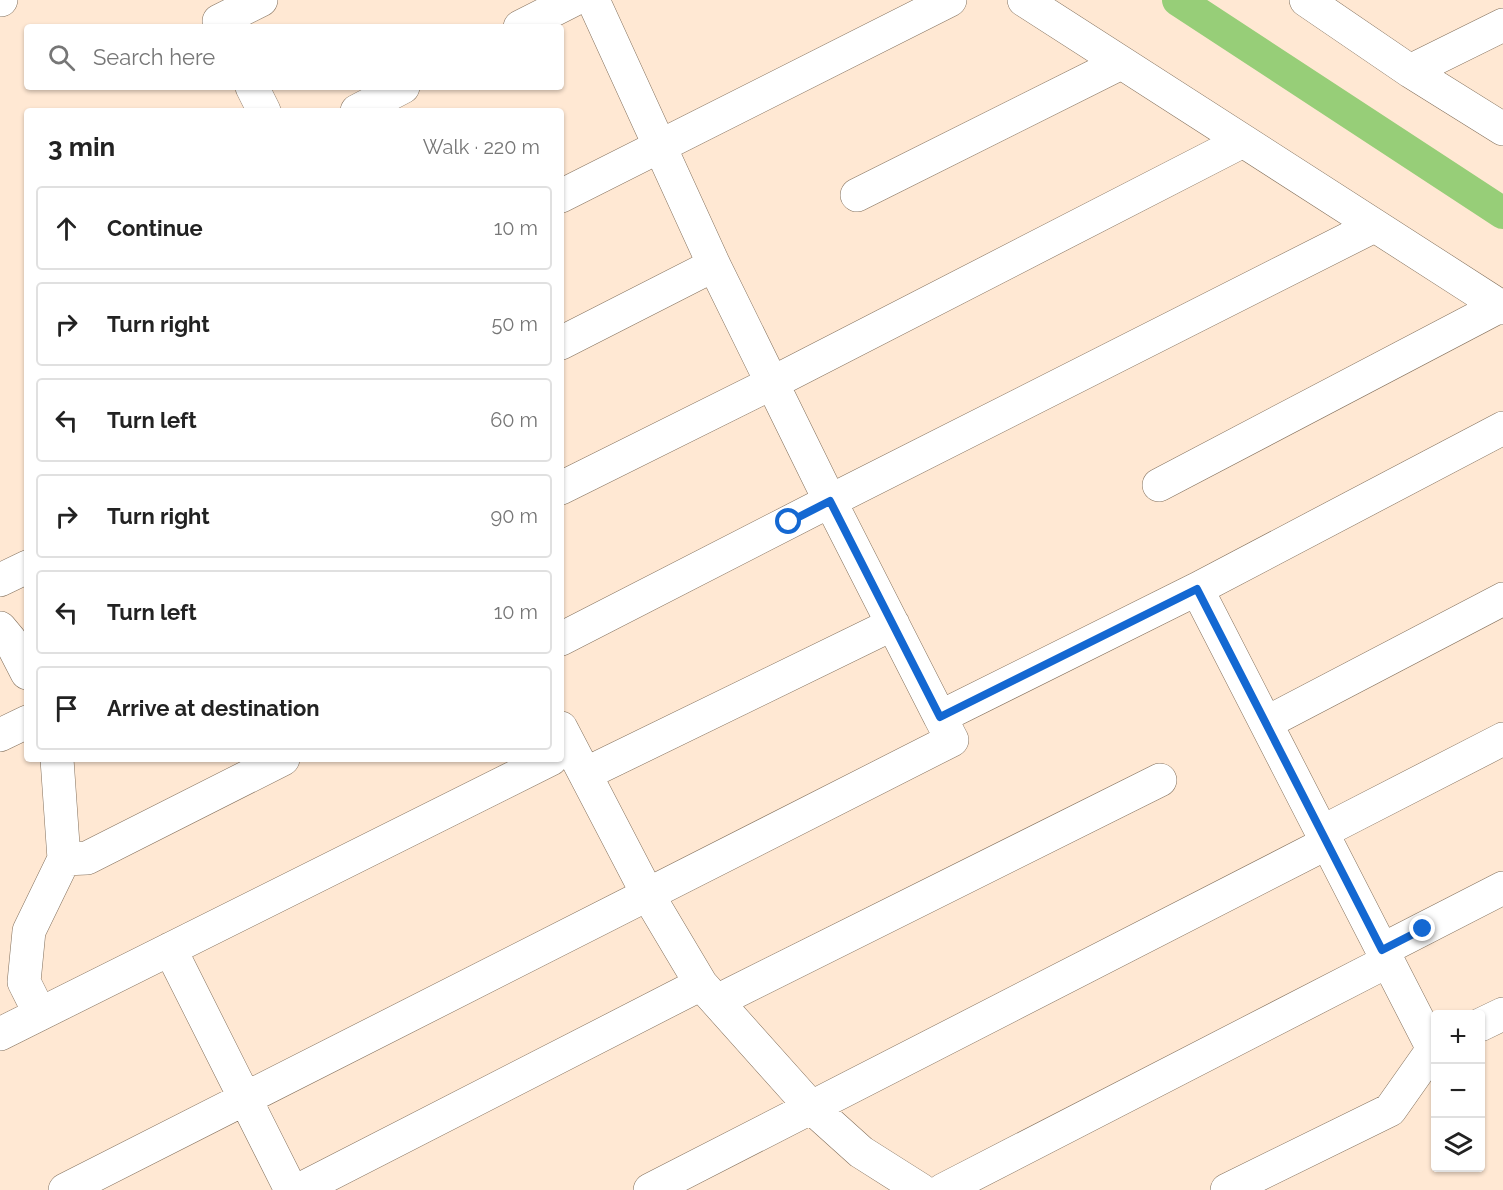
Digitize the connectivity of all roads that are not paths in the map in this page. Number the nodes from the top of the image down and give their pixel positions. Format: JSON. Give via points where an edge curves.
{"nodes":[{"id":1,"x":261,"y":0,"type":"edge"},
{"id":2,"x":573,"y":0,"type":"edge"},
{"id":3,"x":593,"y":0,"type":"edge"},
{"id":4,"x":950,"y":0,"type":"edge"},
{"id":5,"x":1024,"y":0,"type":"edge"},
{"id":6,"x":1306,"y":0,"type":"edge"},
{"id":7,"x":216,"y":16,"type":"edge"},
{"id":8,"x":526,"y":24,"type":"edge"},
{"id":9,"x":1503,"y":25,"type":"edge"},
{"id":10,"x":1121,"y":63,"type":"junction"},
{"id":11,"x":1410,"y":71,"type":"junction"},
{"id":12,"x":254,"y":90,"type":"edge"},
{"id":13,"x":397,"y":90,"type":"edge"},
{"id":14,"x":262,"y":108,"type":"edge"},
{"id":15,"x":363,"y":108,"type":"edge"},
{"id":16,"x":1503,"y":129,"type":"edge"},
{"id":17,"x":1243,"y":141,"type":"junction"},
{"id":18,"x":660,"y":147,"type":"junction"},
{"id":19,"x":564,"y":195,"type":"edge"},
{"id":20,"x":857,"y":195,"type":"dead end"},
{"id":21,"x":1374,"y":226,"type":"junction"},
{"id":22,"x":714,"y":264,"type":"junction"},
{"id":23,"x":1502,"y":307,"type":"edge"},
{"id":24,"x":564,"y":341,"type":"edge"},
{"id":25,"x":772,"y":383,"type":"junction"},
{"id":26,"x":1503,"y":428,"type":"edge"},
{"id":27,"x":1159,"y":485,"type":"dead end"},
{"id":28,"x":564,"y":487,"type":"edge"},
{"id":29,"x":830,"y":501,"type":"junction"},
{"id":30,"x":24,"y":568,"type":"edge"},
{"id":31,"x":0,"y":580,"type":"edge"},
{"id":32,"x":1197,"y":589,"type":"junction"},
{"id":33,"x":1503,"y":599,"type":"edge"},
{"id":34,"x":893,"y":624,"type":"junction"},
{"id":35,"x":0,"y":628,"type":"edge"},
{"id":36,"x":564,"y":637,"type":"edge"},
{"id":37,"x":24,"y":668,"type":"edge"},
{"id":38,"x":940,"y":717,"type":"junction"},
{"id":39,"x":24,"y":723,"type":"edge"},
{"id":40,"x":1266,"y":723,"type":"junction"},
{"id":41,"x":0,"y":735,"type":"edge"},
{"id":42,"x":1503,"y":739,"type":"edge"},
{"id":43,"x":566,"y":753,"type":"edge"},
{"id":44,"x":57,"y":762,"type":"edge"},
{"id":45,"x":277,"y":762,"type":"edge"},
{"id":46,"x":548,"y":762,"type":"edge"},
{"id":47,"x":1160,"y":780,"type":"dead end"},
{"id":48,"x":1325,"y":837,"type":"junction"},
{"id":49,"x":64,"y":859,"type":"junction"},
{"id":50,"x":1503,"y":888,"type":"edge"},
{"id":51,"x":648,"y":895,"type":"junction"},
{"id":52,"x":170,"y":949,"type":"junction"},
{"id":53,"x":1385,"y":956,"type":"junction"},
{"id":54,"x":709,"y":992,"type":"junction"},
{"id":55,"x":40,"y":1014,"type":"junction"},
{"id":56,"x":1503,"y":1014,"type":"edge"},
{"id":57,"x":1485,"y":1023,"type":"edge"},
{"id":58,"x":0,"y":1034,"type":"edge"},
{"id":59,"x":1431,"y":1042,"type":"edge"},
{"id":60,"x":1431,"y":1052,"type":"edge"},
{"id":61,"x":245,"y":1099,"type":"junction"},
{"id":62,"x":811,"y":1107,"type":"junction"},
{"id":63,"x":66,"y":1190,"type":"edge"},
{"id":64,"x":291,"y":1190,"type":"edge"},
{"id":65,"x":299,"y":1190,"type":"edge"},
{"id":66,"x":650,"y":1190,"type":"edge"},
{"id":67,"x":921,"y":1190,"type":"edge"},
{"id":68,"x":943,"y":1190,"type":"edge"},
{"id":69,"x":1227,"y":1190,"type":"edge"}],
"edges":[{"from":1,"to":7,"type":"street"},
{"from":2,"to":8,"type":"street"},
{"from":3,"to":18,"type":"street"},
{"from":4,"to":18,"type":"street"},
{"from":5,"to":10,"type":"street"},
{"from":6,"to":11,"type":"street"},
{"from":9,"to":11,"type":"street"},
{"from":10,"to":17,"type":"street"},
{"from":10,"to":20,"type":"street"},
{"from":11,"to":16,"type":"street"},
{"from":12,"to":14,"type":"street"},
{"from":13,"to":15,"type":"street"},
{"from":17,"to":21,"type":"street"},
{"from":17,"to":25,"type":"street"},
{"from":18,"to":19,"type":"street"},
{"from":18,"to":22,"type":"street"},
{"from":21,"to":23,"type":"street"},
{"from":21,"to":29,"type":"street"},
{"from":22,"to":24,"type":"street"},
{"from":22,"to":25,"type":"street"},
{"from":23,"to":27,"type":"street"},
{"from":25,"to":28,"type":"street"},
{"from":25,"to":29,"type":"street"},
{"from":26,"to":32,"type":"street"},
{"from":29,"to":34,"type":"street"},
{"from":29,"to":36,"type":"street"},
{"from":30,"to":31,"type":"street"},
{"from":32,"to":38,"type":"street"},
{"from":32,"to":40,"type":"street"},
{"from":33,"to":40,"type":"street"},
{"from":34,"to":38,"type":"street"},
{"from":34,"to":43,"type":"street"},
{"from":35,"to":37,"type":"street"},
{"from":38,"to":51,"type":"street","via":[[952,740]]},
{"from":39,"to":41,"type":"street"},
{"from":40,"to":48,"type":"street"},
{"from":42,"to":48,"type":"street"},
{"from":43,"to":51,"type":"street"},
{"from":44,"to":49,"type":"street"},
{"from":45,"to":49,"type":"street","via":[[87,858]]},
{"from":46,"to":52,"type":"street"},
{"from":47,"to":54,"type":"street"},
{"from":48,"to":53,"type":"street"},
{"from":48,"to":62,"type":"street"},
{"from":49,"to":55,"type":"street","via":[[28,931],[24,982]]},
{"from":50,"to":53,"type":"street"},
{"from":51,"to":54,"type":"street"},
{"from":51,"to":61,"type":"street"},
{"from":52,"to":55,"type":"street"},
{"from":52,"to":61,"type":"street"},
{"from":53,"to":59,"type":"street"},
{"from":53,"to":68,"type":"street"},
{"from":54,"to":62,"type":"street"},
{"from":54,"to":65,"type":"street"},
{"from":55,"to":58,"type":"street"},
{"from":56,"to":57,"type":"street"},
{"from":60,"to":69,"type":"street","via":[[1390,1110]]},
{"from":61,"to":63,"type":"street"},
{"from":61,"to":64,"type":"street"},
{"from":62,"to":66,"type":"street"},
{"from":62,"to":67,"type":"street","via":[[861,1152]]}]}
